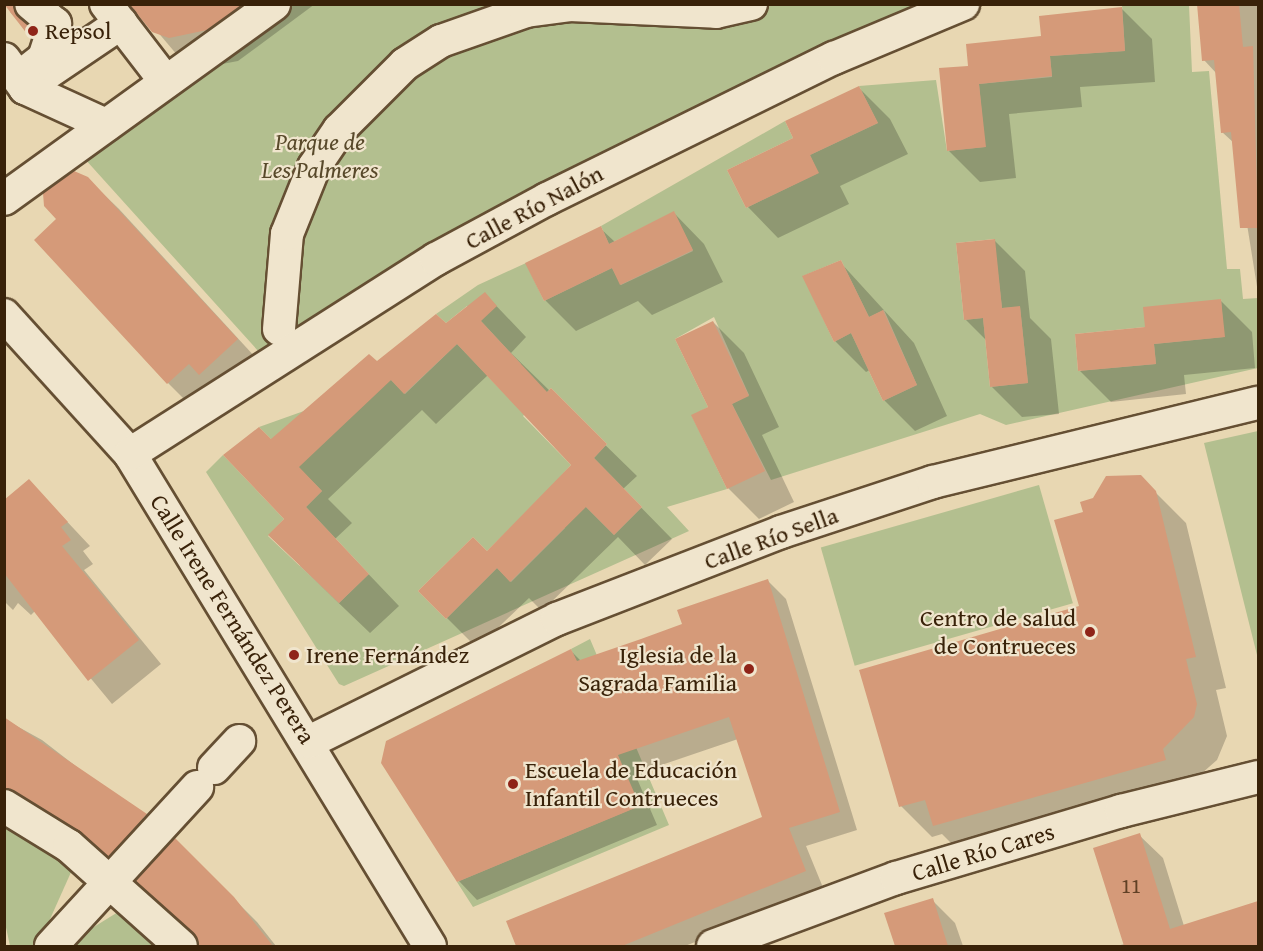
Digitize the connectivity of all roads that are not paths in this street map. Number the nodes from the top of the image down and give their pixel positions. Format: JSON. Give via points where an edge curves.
{"nodes":[{"id":1,"x":31,"y":4,"type":"edge"},
{"id":2,"x":274,"y":4,"type":"edge"},
{"id":3,"x":752,"y":4,"type":"edge"},
{"id":4,"x":963,"y":4,"type":"edge"},
{"id":5,"x":114,"y":14,"type":"edge"},
{"id":6,"x":13,"y":78,"type":"edge"},
{"id":7,"x":166,"y":82,"type":"junction"},
{"id":8,"x":106,"y":125,"type":"junction"},
{"id":9,"x":4,"y":199,"type":"edge"},
{"id":10,"x":4,"y":315,"type":"edge"},
{"id":11,"x":279,"y":329,"type":"dead end"},
{"id":12,"x":1258,"y":403,"type":"edge"},
{"id":13,"x":130,"y":454,"type":"junction"},
{"id":14,"x":239,"y":741,"type":"dead end"},
{"id":15,"x":309,"y":742,"type":"junction"},
{"id":16,"x":1258,"y":777,"type":"edge"},
{"id":17,"x":4,"y":806,"type":"edge"},
{"id":18,"x":110,"y":882,"type":"junction"},
{"id":19,"x":51,"y":946,"type":"edge"},
{"id":20,"x":181,"y":946,"type":"edge"},
{"id":21,"x":430,"y":946,"type":"edge"},
{"id":22,"x":713,"y":946,"type":"edge"}],
"edges":[{"from":1,"to":6,"type":"street","via":[[55,24],[44,58]]},
{"from":2,"to":7,"type":"street"},
{"from":3,"to":11,"type":"street","via":[[716,12],[570,5],[525,11],[441,41],[405,64],[339,130],[314,167],[288,234]]},
{"from":4,"to":13,"type":"street","name":"Calle Río Nalón","via":[[812,68],[456,248]]},
{"from":5,"to":6,"type":"street"},
{"from":5,"to":7,"type":"street"},
{"from":6,"to":8,"type":"street"},
{"from":7,"to":8,"type":"street"},
{"from":8,"to":9,"type":"street"},
{"from":10,"to":13,"type":"street","name":"Calle Irene Fernández Perera"},
{"from":12,"to":15,"type":"street","name":"Calle Río Sella","via":[[933,482],[782,532],[557,619]]},
{"from":13,"to":15,"type":"street","name":"Calle Irene Fernández Perera"},
{"from":14,"to":18,"type":"street"},
{"from":15,"to":21,"type":"street","name":"Calle Irene Fernández Perera"},
{"from":16,"to":22,"type":"street","name":"Calle Río Cares","via":[[1121,811],[896,878]]},
{"from":17,"to":18,"type":"street","via":[[69,846]]},
{"from":18,"to":19,"type":"street"},
{"from":18,"to":20,"type":"street"}]}
